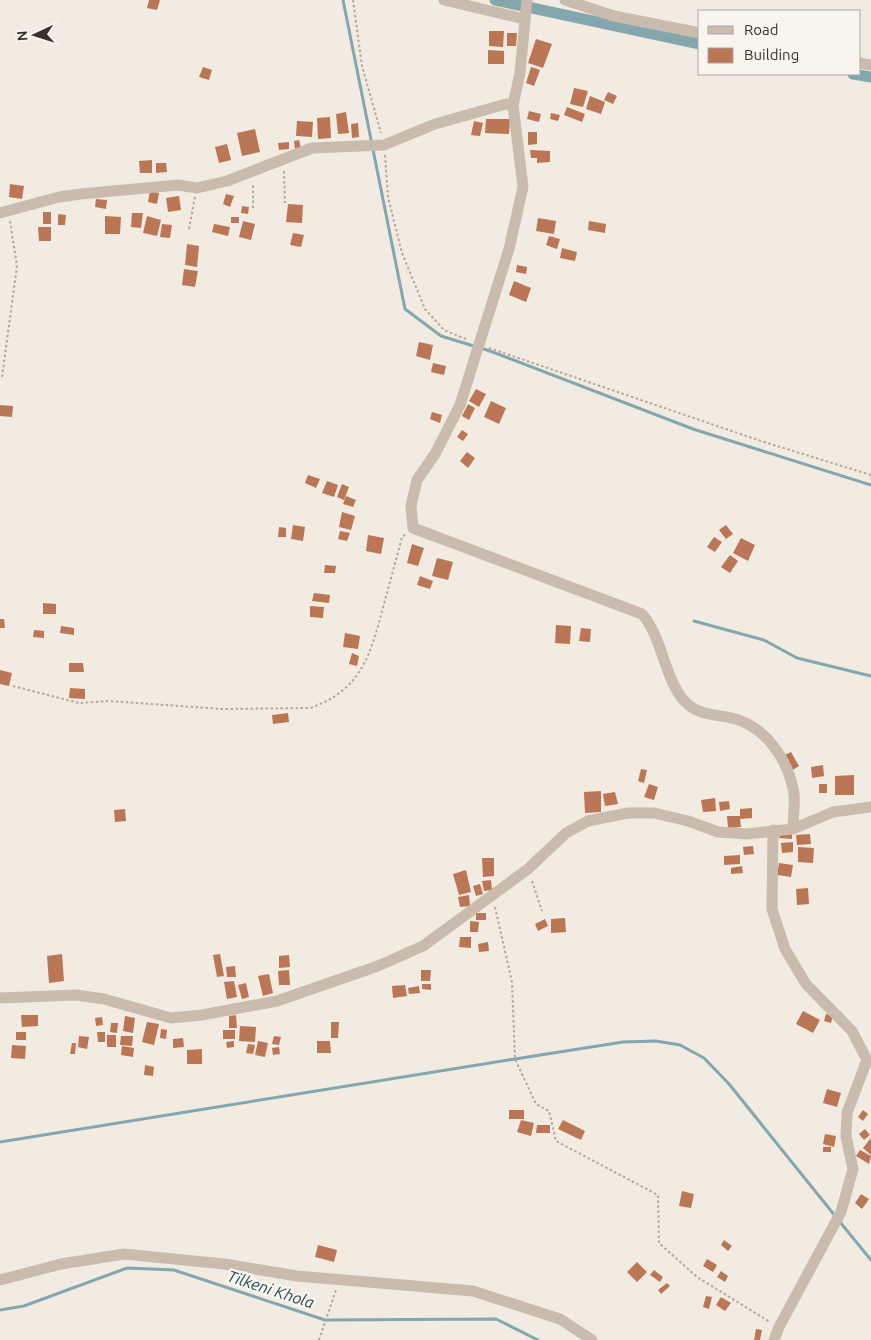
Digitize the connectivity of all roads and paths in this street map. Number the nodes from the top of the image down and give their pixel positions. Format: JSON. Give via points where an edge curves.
{"nodes":[{"id":1,"x":353,"y":0,"type":"edge"},
{"id":2,"x":444,"y":0,"type":"edge"},
{"id":3,"x":528,"y":0,"type":"edge"},
{"id":4,"x":565,"y":0,"type":"edge"},
{"id":5,"x":524,"y":19,"type":"junction"},
{"id":6,"x":698,"y":33,"type":"edge"},
{"id":7,"x":513,"y":106,"type":"junction"},
{"id":8,"x":384,"y":145,"type":"junction"},
{"id":9,"x":283,"y":161,"type":"junction"},
{"id":10,"x":253,"y":170,"type":"junction"},
{"id":11,"x":197,"y":188,"type":"junction"},
{"id":12,"x":285,"y":203,"type":"dead end"},
{"id":13,"x":253,"y":208,"type":"dead end"},
{"id":14,"x":4,"y":212,"type":"edge"},
{"id":15,"x":189,"y":229,"type":"dead end"},
{"id":16,"x":478,"y":344,"type":"junction"},
{"id":17,"x":2,"y":377,"type":"dead end"},
{"id":18,"x":871,"y":475,"type":"edge"},
{"id":19,"x":413,"y":528,"type":"junction"},
{"id":20,"x":13,"y":686,"type":"dead end"},
{"id":21,"x":871,"y":807,"type":"edge"},
{"id":22,"x":792,"y":829,"type":"junction"},
{"id":23,"x":773,"y":830,"type":"junction"},
{"id":24,"x":528,"y":869,"type":"junction"},
{"id":25,"x":493,"y":896,"type":"junction"},
{"id":26,"x":542,"y":911,"type":"dead end"},
{"id":27,"x":0,"y":998,"type":"edge"},
{"id":28,"x":340,"y":1279,"type":"junction"},
{"id":29,"x":0,"y":1280,"type":"edge"},
{"id":30,"x":779,"y":1327,"type":"junction"},
{"id":31,"x":320,"y":1340,"type":"edge"},
{"id":32,"x":592,"y":1340,"type":"edge"},
{"id":33,"x":774,"y":1340,"type":"edge"}],
"edges":[{"from":1,"to":8,"type":"path","via":[[362,66]]},
{"from":2,"to":5,"type":"street"},
{"from":3,"to":5,"type":"street"},
{"from":4,"to":6,"type":"street","via":[[614,16]]},
{"from":5,"to":7,"type":"street","via":[[520,73]]},
{"from":7,"to":8,"type":"street","via":[[506,104],[435,124]]},
{"from":7,"to":16,"type":"street","via":[[523,188],[509,249]]},
{"from":8,"to":9,"type":"street","via":[[312,148]]},
{"from":8,"to":16,"type":"path","via":[[388,197],[397,234],[425,309],[444,330]]},
{"from":9,"to":10,"type":"street"},
{"from":9,"to":12,"type":"path"},
{"from":10,"to":11,"type":"street","via":[[227,181]]},
{"from":10,"to":13,"type":"path"},
{"from":11,"to":14,"type":"street","via":[[178,184],[80,194]]},
{"from":11,"to":15,"type":"path"},
{"from":14,"to":17,"type":"path","via":[[17,266]]},
{"from":16,"to":18,"type":"path","via":[[761,441]]},
{"from":16,"to":19,"type":"street","via":[[460,405],[418,480],[411,506]]},
{"from":19,"to":20,"type":"path","via":[[402,537],[371,653],[348,686],[330,701],[310,708],[79,702]]},
{"from":19,"to":22,"type":"street","via":[[642,614],[650,624],[668,675],[682,698],[698,712],[733,718],[756,728],[773,745],[787,768],[794,795]]},
{"from":21,"to":22,"type":"street","via":[[833,812]]},
{"from":22,"to":23,"type":"street"},
{"from":23,"to":24,"type":"street","via":[[747,834],[718,832],[654,813],[628,813],[588,821],[566,833]]},
{"from":23,"to":30,"type":"street","via":[[772,909],[785,949],[806,984],[852,1031],[867,1060],[847,1113],[846,1136],[853,1169],[841,1212]]},
{"from":24,"to":25,"type":"street"},
{"from":24,"to":26,"type":"path"},
{"from":25,"to":27,"type":"street","via":[[424,946],[378,966],[277,1001],[171,1018],[104,999],[76,995]]},
{"from":25,"to":30,"type":"path","via":[[512,982],[515,1059],[536,1104],[550,1111],[556,1140],[658,1195],[658,1243],[697,1277]]},
{"from":28,"to":29,"type":"street","via":[[124,1254],[61,1264]]},
{"from":28,"to":31,"type":"path"},
{"from":28,"to":32,"type":"street","via":[[473,1291],[560,1319]]},
{"from":30,"to":33,"type":"street"}]}
